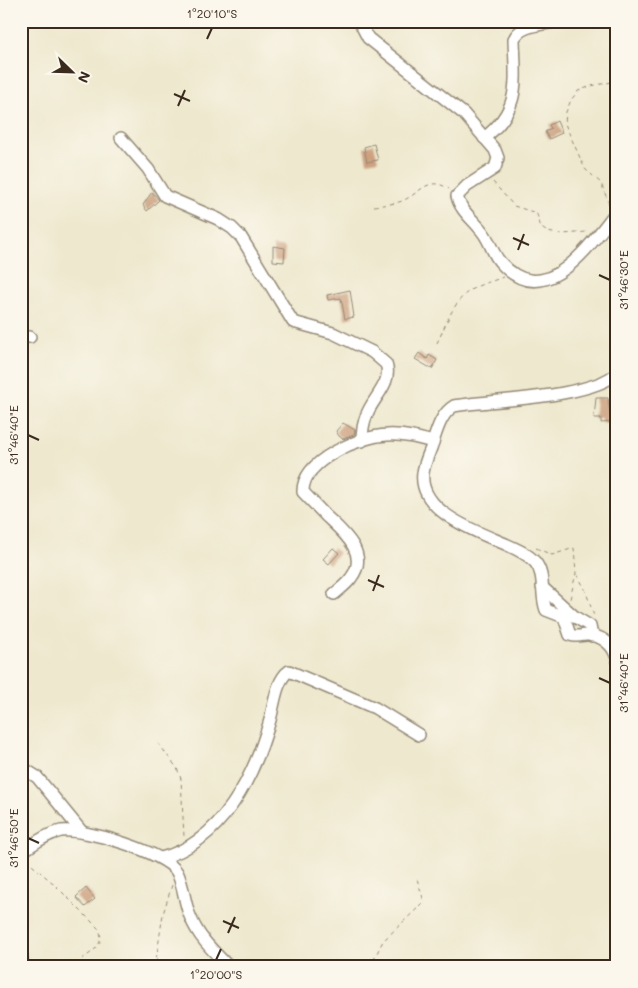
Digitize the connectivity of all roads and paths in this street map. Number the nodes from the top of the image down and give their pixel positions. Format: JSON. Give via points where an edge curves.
{"nodes":[{"id":1,"x":359,"y":21,"type":"edge"},
{"id":2,"x":556,"y":21,"type":"edge"},
{"id":3,"x":617,"y":81,"type":"edge"},
{"id":4,"x":121,"y":138,"type":"dead end"},
{"id":5,"x":484,"y":138,"type":"junction"},
{"id":6,"x":489,"y":174,"type":"junction"},
{"id":7,"x":457,"y":196,"type":"junction"},
{"id":8,"x":374,"y":206,"type":"dead end"},
{"id":9,"x":616,"y":212,"type":"edge"},
{"id":10,"x":602,"y":231,"type":"junction"},
{"id":11,"x":511,"y":273,"type":"junction"},
{"id":12,"x":437,"y":343,"type":"dead end"},
{"id":13,"x":617,"y":373,"type":"edge"},
{"id":14,"x":362,"y":441,"type":"junction"},
{"id":15,"x":433,"y":442,"type":"junction"},
{"id":16,"x":522,"y":552,"type":"junction"},
{"id":17,"x":576,"y":573,"type":"junction"},
{"id":18,"x":542,"y":587,"type":"junction"},
{"id":19,"x":334,"y":594,"type":"dead end"},
{"id":20,"x":567,"y":608,"type":"junction"},
{"id":21,"x":592,"y":632,"type":"junction"},
{"id":22,"x":617,"y":659,"type":"edge"},
{"id":23,"x":419,"y":735,"type":"dead end"},
{"id":24,"x":158,"y":743,"type":"dead end"},
{"id":25,"x":21,"y":767,"type":"edge"},
{"id":26,"x":82,"y":832,"type":"junction"},
{"id":27,"x":185,"y":850,"type":"junction"},
{"id":28,"x":21,"y":854,"type":"edge"},
{"id":29,"x":161,"y":858,"type":"junction"},
{"id":30,"x":177,"y":872,"type":"junction"},
{"id":31,"x":417,"y":879,"type":"dead end"},
{"id":32,"x":208,"y":947,"type":"junction"},
{"id":33,"x":21,"y":952,"type":"edge"},
{"id":34,"x":82,"y":959,"type":"dead end"},
{"id":35,"x":23,"y":967,"type":"edge"},
{"id":36,"x":155,"y":967,"type":"edge"},
{"id":37,"x":216,"y":967,"type":"edge"},
{"id":38,"x":229,"y":967,"type":"edge"},
{"id":39,"x":370,"y":967,"type":"edge"}],
"edges":[{"from":1,"to":5,"type":"street","via":[[368,38],[450,102]]},
{"from":2,"to":5,"type":"street","via":[[523,28],[516,33],[514,100]]},
{"from":3,"to":9,"type":"path","via":[[578,91],[571,100],[565,124],[585,169],[601,183]]},
{"from":4,"to":14,"type":"street","via":[[166,196],[232,228],[293,322],[333,333],[372,352],[386,364],[388,376],[367,414]]},
{"from":5,"to":6,"type":"street","via":[[498,158]]},
{"from":6,"to":7,"type":"street","via":[[466,186]]},
{"from":6,"to":10,"type":"path","via":[[514,206],[536,213],[544,230],[570,233]]},
{"from":7,"to":8,"type":"path","via":[[441,184],[433,183],[403,200]]},
{"from":7,"to":11,"type":"street","via":[[499,262]]},
{"from":9,"to":10,"type":"street"},
{"from":10,"to":11,"type":"street","via":[[586,251],[558,273],[535,279],[524,279]]},
{"from":11,"to":12,"type":"path","via":[[466,294]]},
{"from":13,"to":15,"type":"street","via":[[602,382],[559,395],[454,406],[443,416]]},
{"from":14,"to":15,"type":"street","via":[[386,434]]},
{"from":14,"to":19,"type":"street","via":[[328,455],[308,475],[303,485],[303,492],[339,527],[357,554],[352,577]]},
{"from":15,"to":16,"type":"street","via":[[422,474],[424,488],[432,504],[479,533]]},
{"from":16,"to":17,"type":"path","via":[[531,547],[552,555],[573,547]]},
{"from":16,"to":18,"type":"street","via":[[536,563]]},
{"from":17,"to":20,"type":"path"},
{"from":17,"to":21,"type":"path","via":[[593,609]]},
{"from":18,"to":20,"type":"street"},
{"from":18,"to":21,"type":"street","via":[[546,610],[564,617],[570,635],[576,637]]},
{"from":20,"to":21,"type":"street"},
{"from":21,"to":22,"type":"street","via":[[609,643],[616,651]]},
{"from":23,"to":27,"type":"street","via":[[375,708],[289,672],[284,677],[260,748],[238,796],[207,834]]},
{"from":24,"to":27,"type":"path","via":[[181,778]]},
{"from":25,"to":26,"type":"street","via":[[37,777]]},
{"from":26,"to":28,"type":"street","via":[[53,833]]},
{"from":26,"to":29,"type":"street"},
{"from":27,"to":29,"type":"street"},
{"from":28,"to":34,"type":"path","via":[[99,929],[102,936],[98,947]]},
{"from":29,"to":30,"type":"street"},
{"from":30,"to":32,"type":"street","via":[[190,916]]},
{"from":30,"to":36,"type":"path","via":[[163,914]]},
{"from":31,"to":39,"type":"path","via":[[422,904],[383,941]]},
{"from":32,"to":37,"type":"street"},
{"from":32,"to":38,"type":"street"},
{"from":33,"to":35,"type":"street"}]}
